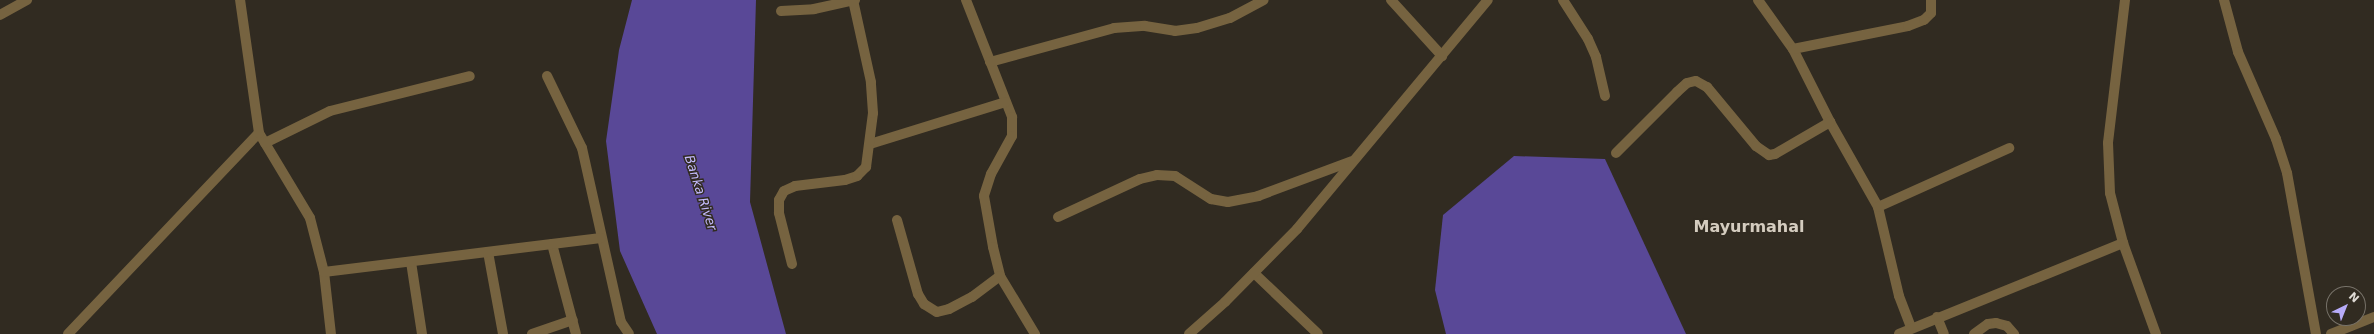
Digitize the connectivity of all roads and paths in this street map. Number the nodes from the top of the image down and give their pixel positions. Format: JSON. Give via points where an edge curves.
{"nodes":[{"id":1,"x":27,"y":0,"type":"edge"},
{"id":2,"x":240,"y":0,"type":"edge"},
{"id":3,"x":854,"y":0,"type":"edge"},
{"id":4,"x":966,"y":0,"type":"edge"},
{"id":5,"x":1264,"y":0,"type":"edge"},
{"id":6,"x":1391,"y":0,"type":"edge"},
{"id":7,"x":1488,"y":0,"type":"edge"},
{"id":8,"x":1563,"y":0,"type":"edge"},
{"id":9,"x":1758,"y":0,"type":"edge"},
{"id":10,"x":1931,"y":0,"type":"edge"},
{"id":11,"x":2125,"y":0,"type":"edge"},
{"id":12,"x":2224,"y":0,"type":"edge"},
{"id":13,"x":781,"y":11,"type":"dead end"},
{"id":14,"x":0,"y":15,"type":"edge"},
{"id":15,"x":1793,"y":49,"type":"junction"},
{"id":16,"x":1442,"y":56,"type":"junction"},
{"id":17,"x":990,"y":62,"type":"junction"},
{"id":18,"x":470,"y":76,"type":"dead end"},
{"id":19,"x":547,"y":76,"type":"dead end"},
{"id":20,"x":1604,"y":96,"type":"dead end"},
{"id":21,"x":1006,"y":102,"type":"junction"},
{"id":22,"x":1830,"y":122,"type":"junction"},
{"id":23,"x":259,"y":133,"type":"junction"},
{"id":24,"x":265,"y":143,"type":"junction"},
{"id":25,"x":870,"y":144,"type":"junction"},
{"id":26,"x":2009,"y":148,"type":"dead end"},
{"id":27,"x":1616,"y":153,"type":"dead end"},
{"id":28,"x":1354,"y":160,"type":"junction"},
{"id":29,"x":1878,"y":207,"type":"junction"},
{"id":30,"x":1058,"y":217,"type":"dead end"},
{"id":31,"x":897,"y":220,"type":"dead end"},
{"id":32,"x":601,"y":238,"type":"junction"},
{"id":33,"x":2123,"y":243,"type":"junction"},
{"id":34,"x":552,"y":244,"type":"junction"},
{"id":35,"x":488,"y":252,"type":"junction"},
{"id":36,"x":411,"y":262,"type":"junction"},
{"id":37,"x":792,"y":264,"type":"dead end"},
{"id":38,"x":324,"y":272,"type":"junction"},
{"id":39,"x":1254,"y":273,"type":"junction"},
{"id":40,"x":1000,"y":276,"type":"junction"},
{"id":41,"x":1937,"y":317,"type":"junction"},
{"id":42,"x":2374,"y":317,"type":"edge"},
{"id":43,"x":573,"y":320,"type":"junction"},
{"id":44,"x":1911,"y":328,"type":"junction"},
{"id":45,"x":68,"y":334,"type":"edge"},
{"id":46,"x":331,"y":334,"type":"edge"},
{"id":47,"x":422,"y":334,"type":"edge"},
{"id":48,"x":503,"y":334,"type":"edge"},
{"id":49,"x":532,"y":334,"type":"edge"},
{"id":50,"x":576,"y":334,"type":"edge"},
{"id":51,"x":629,"y":334,"type":"edge"},
{"id":52,"x":1035,"y":334,"type":"edge"},
{"id":53,"x":1189,"y":334,"type":"edge"},
{"id":54,"x":1318,"y":334,"type":"edge"},
{"id":55,"x":1899,"y":334,"type":"edge"},
{"id":56,"x":1944,"y":334,"type":"edge"},
{"id":57,"x":1974,"y":334,"type":"edge"},
{"id":58,"x":2014,"y":334,"type":"edge"},
{"id":59,"x":2156,"y":334,"type":"edge"},
{"id":60,"x":2316,"y":334,"type":"edge"},
{"id":61,"x":2331,"y":334,"type":"edge"}],
"edges":[{"from":1,"to":14,"type":"street"},
{"from":2,"to":23,"type":"street"},
{"from":3,"to":13,"type":"street"},
{"from":3,"to":25,"type":"street","via":[[871,82],[873,113]]},
{"from":4,"to":17,"type":"street"},
{"from":5,"to":17,"type":"street","via":[[1230,18],[1198,28],[1175,31],[1145,26],[1114,28]]},
{"from":6,"to":16,"type":"street"},
{"from":7,"to":16,"type":"street"},
{"from":8,"to":20,"type":"street","via":[[1588,39],[1596,57]]},
{"from":9,"to":15,"type":"street"},
{"from":10,"to":15,"type":"street","via":[[1931,13],[1924,20],[1908,26]]},
{"from":11,"to":33,"type":"street","via":[[2108,143],[2110,193]]},
{"from":12,"to":60,"type":"street","via":[[2245,73],[2276,139],[2287,173]]},
{"from":15,"to":22,"type":"street"},
{"from":16,"to":28,"type":"street"},
{"from":17,"to":21,"type":"street"},
{"from":18,"to":24,"type":"street","via":[[330,111]]},
{"from":19,"to":32,"type":"street","via":[[582,148]]},
{"from":21,"to":25,"type":"street"},
{"from":21,"to":40,"type":"street","via":[[1012,117],[1012,136],[991,174],[984,196]]},
{"from":22,"to":27,"type":"street","via":[[1776,154],[1769,155],[1756,146],[1707,87],[1696,82],[1687,84],[1677,92]]},
{"from":22,"to":29,"type":"street"},
{"from":23,"to":24,"type":"street"},
{"from":23,"to":45,"type":"street"},
{"from":24,"to":38,"type":"street","via":[[310,218]]},
{"from":25,"to":37,"type":"street","via":[[866,167],[857,176],[795,186],[784,191],[779,200],[779,213]]},
{"from":26,"to":29,"type":"street"},
{"from":28,"to":30,"type":"street","via":[[1258,196],[1228,202],[1211,199],[1175,176],[1156,175],[1140,179]]},
{"from":28,"to":39,"type":"street","via":[[1297,229]]},
{"from":29,"to":44,"type":"street","via":[[1899,296]]},
{"from":31,"to":40,"type":"street","via":[[918,294],[924,304],[936,312],[949,309],[972,297]]},
{"from":32,"to":34,"type":"street"},
{"from":32,"to":51,"type":"street","via":[[621,322]]},
{"from":33,"to":41,"type":"street"},
{"from":33,"to":59,"type":"street"},
{"from":34,"to":35,"type":"street"},
{"from":34,"to":43,"type":"street"},
{"from":35,"to":36,"type":"street"},
{"from":35,"to":48,"type":"street"},
{"from":36,"to":38,"type":"street"},
{"from":36,"to":47,"type":"street"},
{"from":38,"to":46,"type":"street"},
{"from":39,"to":53,"type":"street"},
{"from":39,"to":54,"type":"street"},
{"from":40,"to":52,"type":"street"},
{"from":41,"to":44,"type":"street"},
{"from":41,"to":56,"type":"street"},
{"from":42,"to":61,"type":"street"},
{"from":43,"to":49,"type":"street"},
{"from":43,"to":50,"type":"street"},
{"from":44,"to":55,"type":"street"},
{"from":57,"to":58,"type":"street","via":[[1988,324],[1996,323],[2007,326]]}]}
